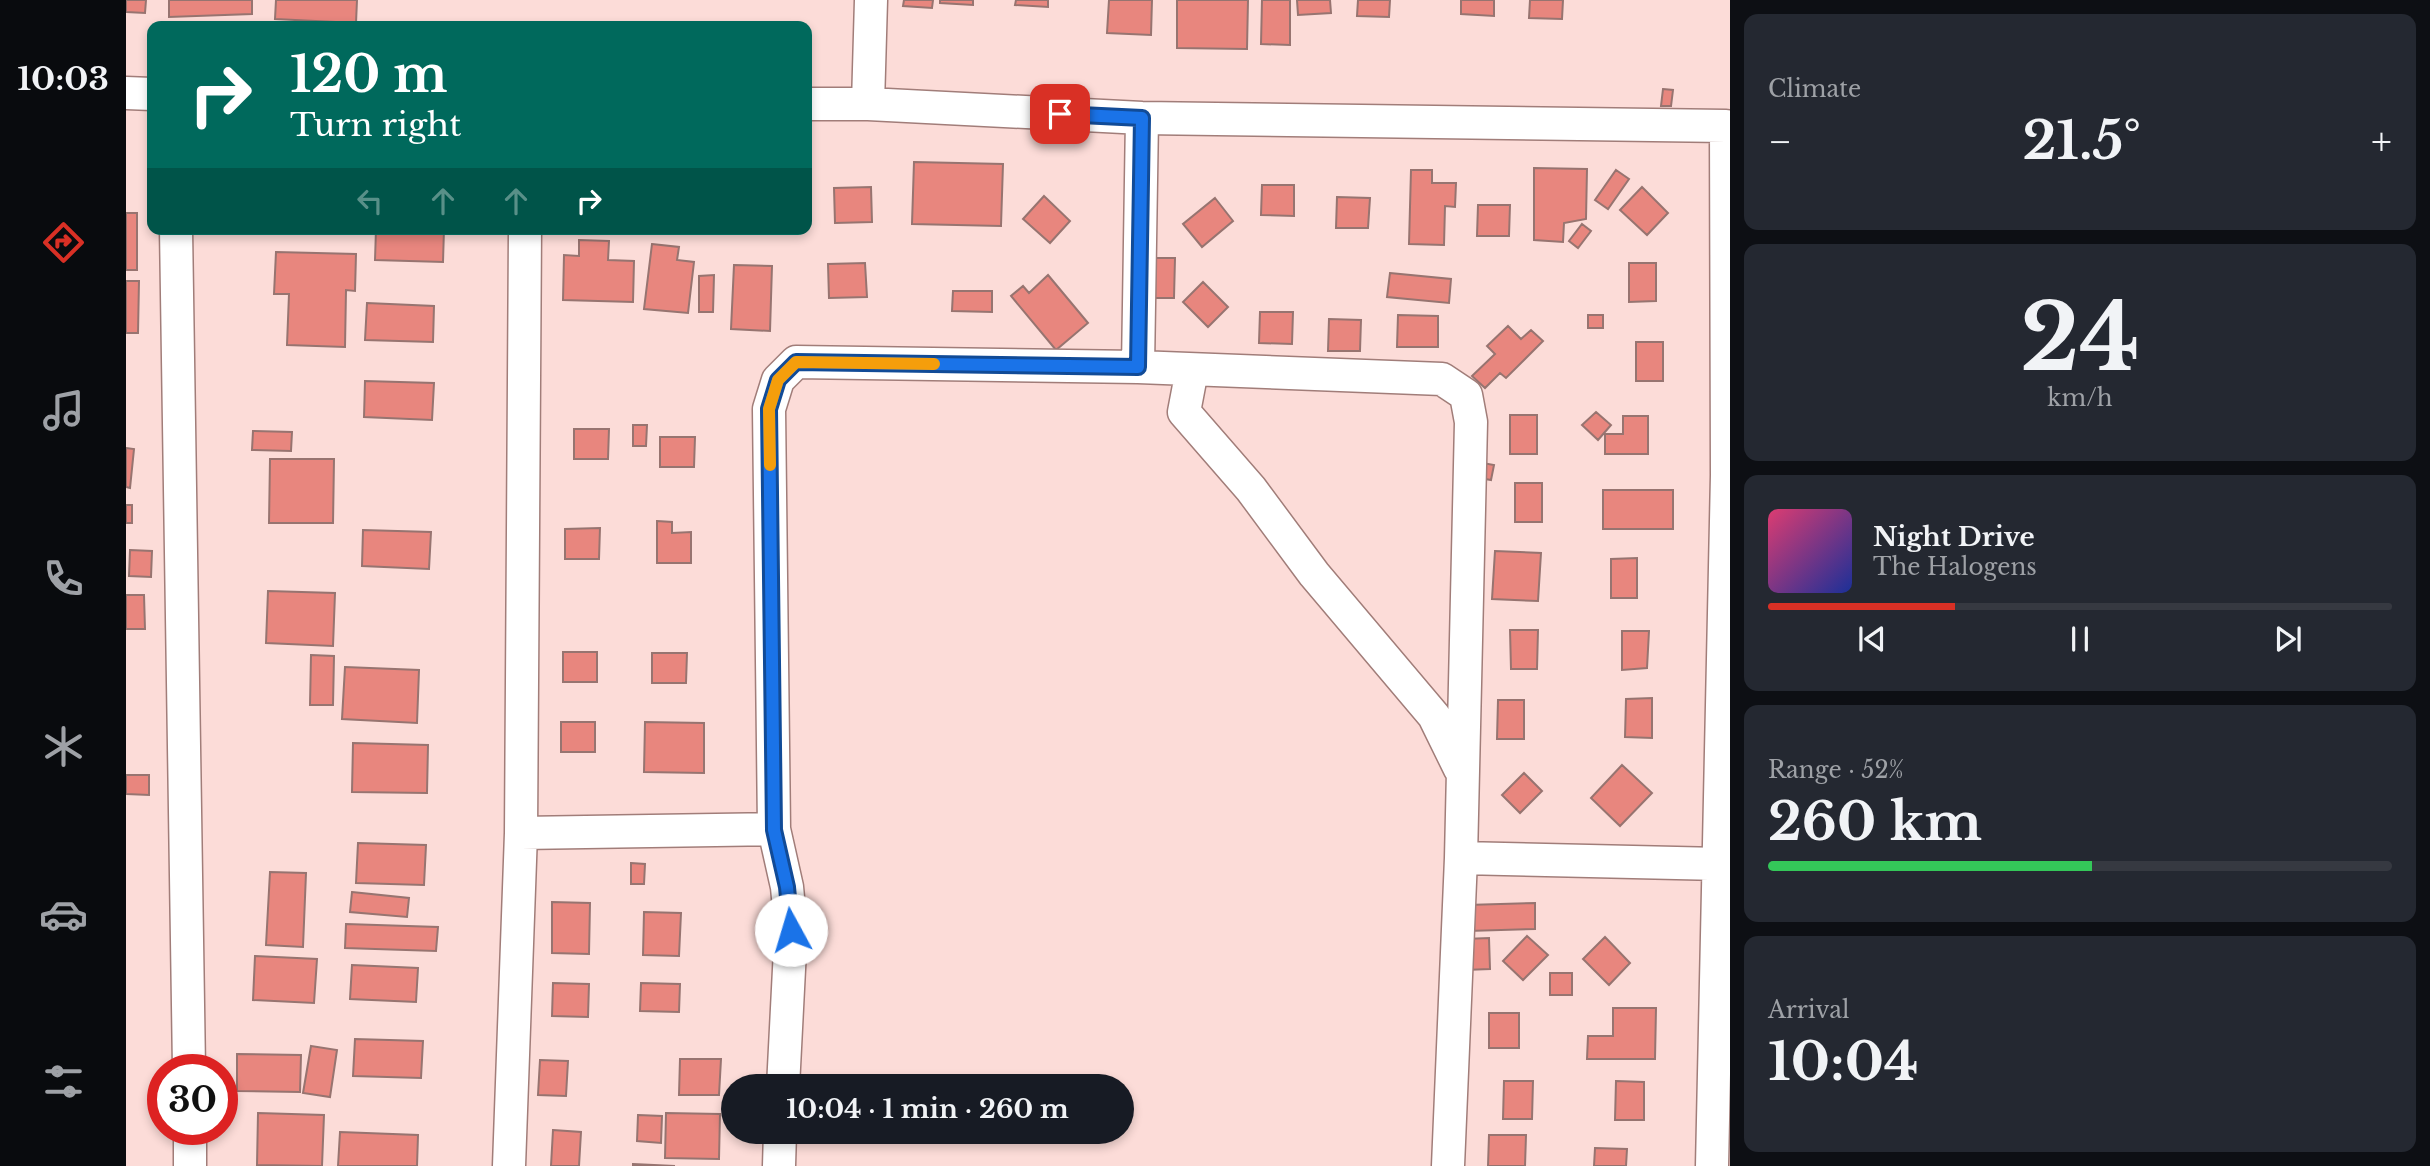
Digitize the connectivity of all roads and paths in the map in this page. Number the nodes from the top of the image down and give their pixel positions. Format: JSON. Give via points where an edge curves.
{"nodes":[{"id":1,"x":871,"y":0,"type":"edge"},
{"id":2,"x":126,"y":93,"type":"edge"},
{"id":3,"x":147,"y":94,"type":"edge"},
{"id":4,"x":812,"y":104,"type":"edge"},
{"id":5,"x":868,"y":104,"type":"junction"},
{"id":6,"x":1142,"y":118,"type":"junction"},
{"id":7,"x":1728,"y":126,"type":"edge"},
{"id":8,"x":176,"y":235,"type":"edge"},
{"id":9,"x":525,"y":235,"type":"edge"},
{"id":10,"x":1138,"y":367,"type":"junction"},
{"id":11,"x":1192,"y":370,"type":"junction"},
{"id":12,"x":1463,"y":775,"type":"junction"},
{"id":13,"x":774,"y":830,"type":"junction"},
{"id":14,"x":521,"y":833,"type":"junction"},
{"id":15,"x":1461,"y":858,"type":"junction"},
{"id":16,"x":1720,"y":864,"type":"junction"},
{"id":17,"x":189,"y":1054,"type":"edge"},
{"id":18,"x":784,"y":1074,"type":"edge"},
{"id":19,"x":780,"y":1144,"type":"edge"},
{"id":20,"x":190,"y":1145,"type":"edge"},
{"id":21,"x":190,"y":1166,"type":"edge"},
{"id":22,"x":509,"y":1166,"type":"edge"},
{"id":23,"x":779,"y":1166,"type":"edge"},
{"id":24,"x":1448,"y":1166,"type":"edge"},
{"id":25,"x":1712,"y":1166,"type":"edge"}],
"edges":[{"from":1,"to":5,"type":"street"},
{"from":2,"to":3,"type":"street"},
{"from":4,"to":5,"type":"street"},
{"from":5,"to":6,"type":"street"},
{"from":6,"to":7,"type":"street"},
{"from":6,"to":10,"type":"street"},
{"from":7,"to":16,"type":"street"},
{"from":8,"to":17,"type":"street"},
{"from":9,"to":14,"type":"street"},
{"from":10,"to":11,"type":"street"},
{"from":10,"to":13,"type":"street","via":[[796,362],[778,380],[769,409]]},
{"from":11,"to":12,"type":"street","via":[[1184,412],[1434,716]]},
{"from":11,"to":12,"type":"street","via":[[1442,379],[1466,395],[1471,422]]},
{"from":12,"to":15,"type":"street"},
{"from":13,"to":14,"type":"street"},
{"from":13,"to":18,"type":"street","via":[[791,930]]},
{"from":14,"to":22,"type":"street"},
{"from":15,"to":16,"type":"street"},
{"from":15,"to":24,"type":"street"},
{"from":16,"to":25,"type":"street"},
{"from":19,"to":23,"type":"street"},
{"from":20,"to":21,"type":"street"}]}
